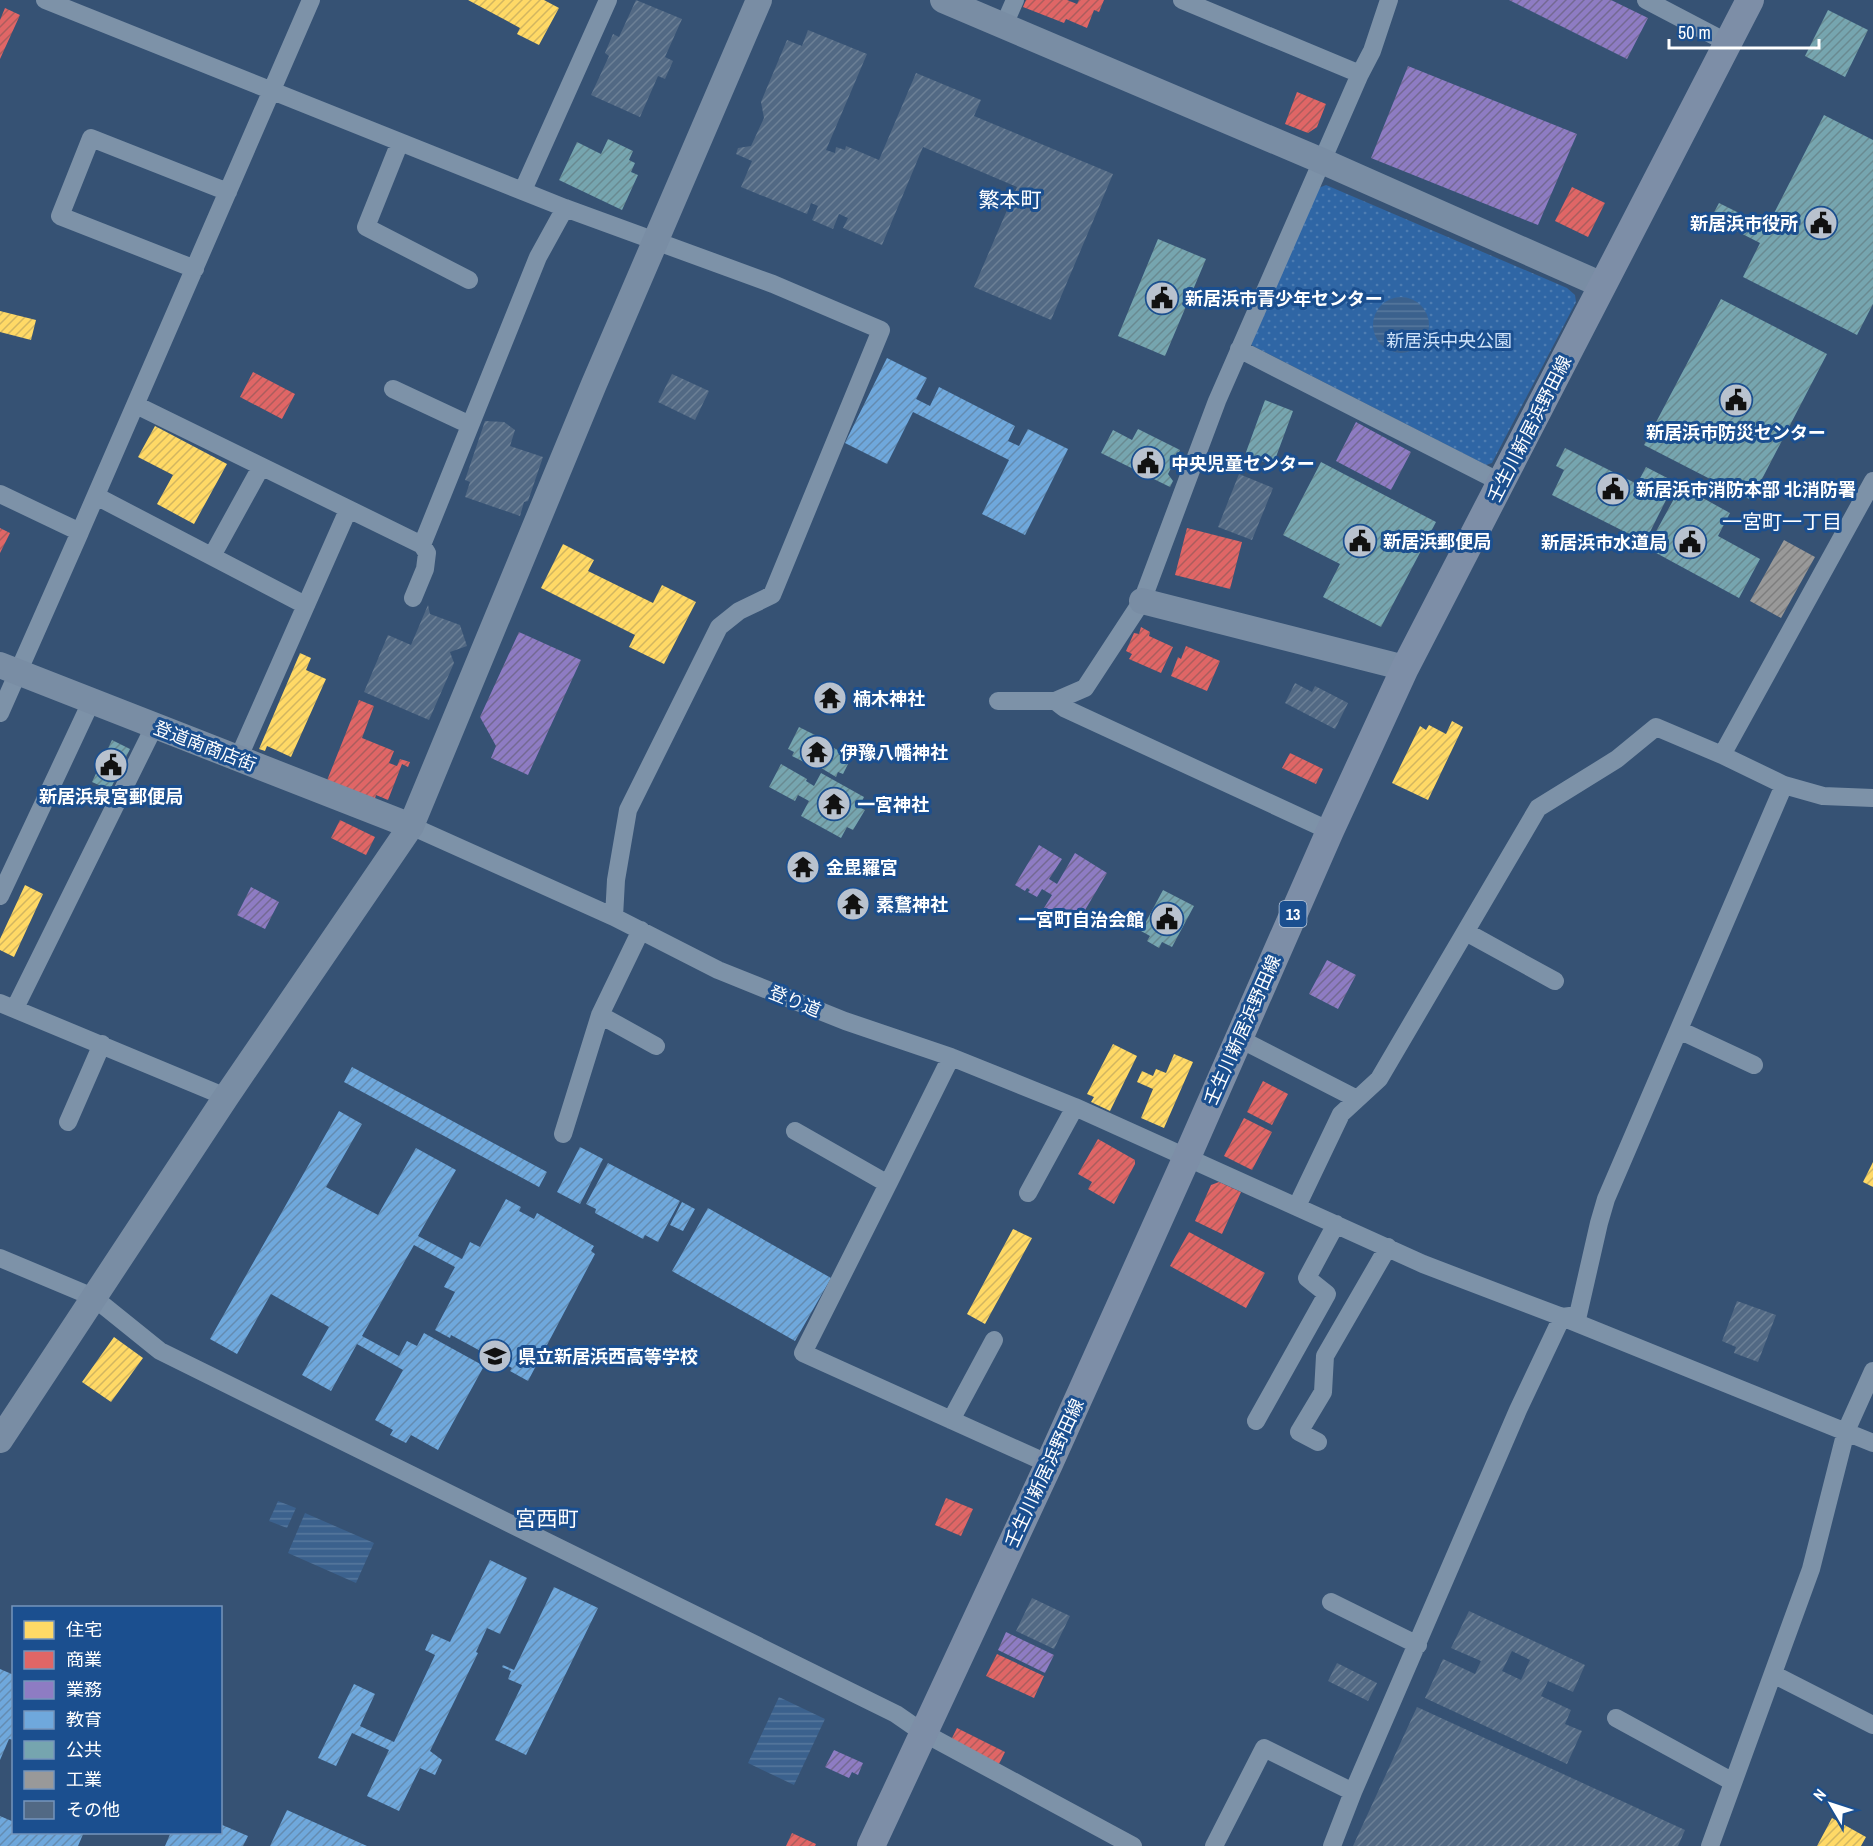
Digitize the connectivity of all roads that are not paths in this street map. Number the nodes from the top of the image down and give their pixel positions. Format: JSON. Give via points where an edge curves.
{"nodes":[{"id":1,"x":45,"y":0,"type":"edge"},
{"id":2,"x":311,"y":0,"type":"edge"},
{"id":3,"x":608,"y":0,"type":"edge"},
{"id":4,"x":759,"y":0,"type":"edge"},
{"id":5,"x":943,"y":0,"type":"edge"},
{"id":6,"x":1015,"y":0,"type":"edge"},
{"id":7,"x":1182,"y":0,"type":"edge"},
{"id":8,"x":1389,"y":0,"type":"edge"},
{"id":9,"x":1646,"y":0,"type":"edge"},
{"id":10,"x":1750,"y":0,"type":"edge"},
{"id":11,"x":1004,"y":25,"type":"junction"},
{"id":12,"x":1728,"y":43,"type":"junction"},
{"id":13,"x":1360,"y":74,"type":"junction"},
{"id":14,"x":272,"y":90,"type":"junction"},
{"id":15,"x":400,"y":142,"type":"junction"},
{"id":16,"x":1322,"y":161,"type":"junction"},
{"id":17,"x":523,"y":190,"type":"junction"},
{"id":18,"x":228,"y":192,"type":"junction"},
{"id":19,"x":565,"y":208,"type":"junction"},
{"id":20,"x":656,"y":240,"type":"junction"},
{"id":21,"x":195,"y":269,"type":"junction"},
{"id":22,"x":469,"y":280,"type":"dead end"},
{"id":23,"x":1602,"y":285,"type":"junction"},
{"id":24,"x":1239,"y":349,"type":"junction"},
{"id":25,"x":393,"y":389,"type":"dead end"},
{"id":26,"x":136,"y":405,"type":"junction"},
{"id":27,"x":470,"y":426,"type":"junction"},
{"id":28,"x":261,"y":467,"type":"junction"},
{"id":29,"x":1873,"y":481,"type":"edge"},
{"id":30,"x":1502,"y":483,"type":"junction"},
{"id":31,"x":0,"y":494,"type":"edge"},
{"id":32,"x":96,"y":496,"type":"junction"},
{"id":33,"x":348,"y":510,"type":"junction"},
{"id":34,"x":80,"y":532,"type":"junction"},
{"id":35,"x":422,"y":545,"type":"junction"},
{"id":36,"x":212,"y":556,"type":"junction"},
{"id":37,"x":413,"y":598,"type":"dead end"},
{"id":38,"x":1142,"y":601,"type":"junction"},
{"id":39,"x":305,"y":605,"type":"junction"},
{"id":40,"x":1405,"y":668,"type":"junction"},
{"id":41,"x":9,"y":669,"type":"edge"},
{"id":42,"x":998,"y":701,"type":"dead end"},
{"id":43,"x":1055,"y":701,"type":"junction"},
{"id":44,"x":91,"y":702,"type":"junction"},
{"id":45,"x":0,"y":713,"type":"edge"},
{"id":46,"x":154,"y":727,"type":"junction"},
{"id":47,"x":1722,"y":755,"type":"junction"},
{"id":48,"x":238,"y":759,"type":"junction"},
{"id":49,"x":1784,"y":785,"type":"junction"},
{"id":50,"x":1873,"y":798,"type":"edge"},
{"id":51,"x":411,"y":826,"type":"junction"},
{"id":52,"x":1330,"y":831,"type":"junction"},
{"id":53,"x":0,"y":896,"type":"edge"},
{"id":54,"x":614,"y":917,"type":"junction"},
{"id":55,"x":641,"y":930,"type":"junction"},
{"id":56,"x":1466,"y":932,"type":"junction"},
{"id":57,"x":1555,"y":981,"type":"dead end"},
{"id":58,"x":7,"y":1005,"type":"edge"},
{"id":59,"x":600,"y":1015,"type":"junction"},
{"id":60,"x":1679,"y":1030,"type":"junction"},
{"id":61,"x":1238,"y":1038,"type":"junction"},
{"id":62,"x":102,"y":1044,"type":"junction"},
{"id":63,"x":656,"y":1046,"type":"dead end"},
{"id":64,"x":951,"y":1057,"type":"junction"},
{"id":65,"x":1754,"y":1065,"type":"dead end"},
{"id":66,"x":226,"y":1097,"type":"junction"},
{"id":67,"x":1357,"y":1099,"type":"junction"},
{"id":68,"x":1075,"y":1107,"type":"junction"},
{"id":69,"x":68,"y":1122,"type":"dead end"},
{"id":70,"x":795,"y":1131,"type":"dead end"},
{"id":71,"x":563,"y":1134,"type":"dead end"},
{"id":72,"x":1187,"y":1157,"type":"junction"},
{"id":73,"x":888,"y":1184,"type":"junction"},
{"id":74,"x":1028,"y":1193,"type":"dead end"},
{"id":75,"x":1296,"y":1206,"type":"junction"},
{"id":76,"x":1336,"y":1224,"type":"junction"},
{"id":77,"x":1388,"y":1247,"type":"junction"},
{"id":78,"x":0,"y":1258,"type":"edge"},
{"id":79,"x":93,"y":1297,"type":"junction"},
{"id":80,"x":1562,"y":1317,"type":"junction"},
{"id":81,"x":994,"y":1340,"type":"dead end"},
{"id":82,"x":1873,"y":1371,"type":"edge"},
{"id":83,"x":951,"y":1420,"type":"junction"},
{"id":84,"x":1256,"y":1421,"type":"dead end"},
{"id":85,"x":1846,"y":1431,"type":"junction"},
{"id":86,"x":0,"y":1440,"type":"edge"},
{"id":87,"x":1318,"y":1442,"type":"dead end"},
{"id":88,"x":1873,"y":1443,"type":"edge"},
{"id":89,"x":1049,"y":1464,"type":"junction"},
{"id":90,"x":1331,"y":1602,"type":"dead end"},
{"id":91,"x":1418,"y":1645,"type":"junction"},
{"id":92,"x":1773,"y":1674,"type":"junction"},
{"id":93,"x":1616,"y":1718,"type":"dead end"},
{"id":94,"x":1873,"y":1725,"type":"edge"},
{"id":95,"x":922,"y":1732,"type":"junction"},
{"id":96,"x":1733,"y":1782,"type":"junction"},
{"id":97,"x":1353,"y":1792,"type":"junction"},
{"id":98,"x":871,"y":1846,"type":"edge"},
{"id":99,"x":1133,"y":1846,"type":"edge"},
{"id":100,"x":1214,"y":1846,"type":"edge"},
{"id":101,"x":1332,"y":1846,"type":"edge"},
{"id":102,"x":1710,"y":1846,"type":"edge"}],
"edges":[{"from":1,"to":14,"type":"street"},
{"from":2,"to":14,"type":"street"},
{"from":3,"to":17,"type":"street"},
{"from":4,"to":20,"type":"street"},
{"from":5,"to":11,"type":"street"},
{"from":6,"to":11,"type":"street"},
{"from":7,"to":13,"type":"street"},
{"from":8,"to":13,"type":"street"},
{"from":9,"to":12,"type":"street"},
{"from":10,"to":12,"type":"main road","name":"壬生川新居浜野田線","number":"13"},
{"from":11,"to":16,"type":"street"},
{"from":12,"to":23,"type":"main road","name":"壬生川新居浜野田線","number":"13"},
{"from":13,"to":16,"type":"street"},
{"from":14,"to":15,"type":"street"},
{"from":14,"to":18,"type":"street"},
{"from":15,"to":17,"type":"street"},
{"from":15,"to":22,"type":"street","via":[[366,227]]},
{"from":16,"to":23,"type":"street"},
{"from":16,"to":24,"type":"street"},
{"from":17,"to":19,"type":"street"},
{"from":18,"to":21,"type":"street"},
{"from":18,"to":21,"type":"street","via":[[91,138],[60,216]]},
{"from":19,"to":20,"type":"street"},
{"from":19,"to":27,"type":"street","via":[[538,257]]},
{"from":20,"to":51,"type":"street"},
{"from":20,"to":54,"type":"street","via":[[881,330],[772,595],[739,611],[718,627],[628,810]]},
{"from":21,"to":26,"type":"street"},
{"from":23,"to":30,"type":"main road","name":"壬生川新居浜野田線","number":"13"},
{"from":24,"to":30,"type":"street"},
{"from":24,"to":38,"type":"street"},
{"from":25,"to":27,"type":"street"},
{"from":26,"to":28,"type":"street"},
{"from":26,"to":32,"type":"street"},
{"from":27,"to":35,"type":"street"},
{"from":28,"to":33,"type":"street"},
{"from":28,"to":36,"type":"street"},
{"from":29,"to":47,"type":"street"},
{"from":30,"to":40,"type":"main road","name":"壬生川新居浜野田線","number":"13"},
{"from":31,"to":34,"type":"street"},
{"from":32,"to":34,"type":"street"},
{"from":32,"to":36,"type":"street"},
{"from":33,"to":35,"type":"street"},
{"from":33,"to":39,"type":"street"},
{"from":34,"to":41,"type":"street"},
{"from":35,"to":37,"type":"street","via":[[427,553],[425,569]]},
{"from":36,"to":39,"type":"street"},
{"from":38,"to":40,"type":"street"},
{"from":38,"to":43,"type":"street","via":[[1085,688]]},
{"from":39,"to":48,"type":"street"},
{"from":40,"to":52,"type":"main road","name":"壬生川新居浜野田線","number":"13"},
{"from":41,"to":44,"type":"street","name":"登道南商店街"},
{"from":41,"to":45,"type":"street"},
{"from":42,"to":43,"type":"street"},
{"from":43,"to":52,"type":"street"},
{"from":44,"to":46,"type":"street","name":"登道南商店街"},
{"from":44,"to":53,"type":"street"},
{"from":46,"to":48,"type":"street","name":"登道南商店街"},
{"from":46,"to":58,"type":"street"},
{"from":47,"to":49,"type":"street"},
{"from":47,"to":56,"type":"street","via":[[1656,727],[1617,759],[1538,808]]},
{"from":48,"to":51,"type":"street","name":"登道南商店街"},
{"from":49,"to":50,"type":"street","via":[[1823,796]]},
{"from":49,"to":60,"type":"street"},
{"from":51,"to":54,"type":"street","name":"登り道"},
{"from":51,"to":66,"type":"street"},
{"from":52,"to":61,"type":"main road","name":"壬生川新居浜野田線","number":"13"},
{"from":54,"to":55,"type":"street","name":"登り道"},
{"from":55,"to":59,"type":"street"},
{"from":55,"to":64,"type":"street","name":"登り道","via":[[718,970],[845,1021]]},
{"from":56,"to":57,"type":"street"},
{"from":56,"to":67,"type":"street","via":[[1379,1078]]},
{"from":58,"to":62,"type":"street"},
{"from":59,"to":63,"type":"street"},
{"from":59,"to":71,"type":"street"},
{"from":60,"to":65,"type":"street"},
{"from":60,"to":80,"type":"street","via":[[1606,1199],[1578,1315]]},
{"from":61,"to":67,"type":"street"},
{"from":61,"to":72,"type":"main road","name":"壬生川新居浜野田線","number":"13"},
{"from":62,"to":66,"type":"street"},
{"from":62,"to":69,"type":"street"},
{"from":64,"to":68,"type":"street","name":"登り道"},
{"from":64,"to":73,"type":"street"},
{"from":66,"to":79,"type":"street"},
{"from":67,"to":75,"type":"street","via":[[1341,1114]]},
{"from":68,"to":72,"type":"street","name":"登り道"},
{"from":68,"to":74,"type":"street"},
{"from":70,"to":73,"type":"street"},
{"from":72,"to":75,"type":"street","name":"登り道"},
{"from":72,"to":89,"type":"main road","name":"壬生川新居浜野田線","number":"13"},
{"from":73,"to":83,"type":"street","via":[[803,1353]]},
{"from":75,"to":76,"type":"street","name":"登り道"},
{"from":76,"to":77,"type":"street","name":"登り道"},
{"from":76,"to":84,"type":"street","via":[[1307,1278],[1327,1294]]},
{"from":77,"to":80,"type":"street","name":"登り道"},
{"from":77,"to":87,"type":"street","via":[[1325,1356],[1323,1392],[1299,1432]]},
{"from":78,"to":79,"type":"street"},
{"from":79,"to":86,"type":"street"},
{"from":79,"to":95,"type":"street","via":[[160,1351],[886,1709]]},
{"from":80,"to":85,"type":"street","name":"登り道"},
{"from":80,"to":91,"type":"street"},
{"from":81,"to":83,"type":"street"},
{"from":82,"to":85,"type":"street"},
{"from":83,"to":89,"type":"street"},
{"from":85,"to":88,"type":"street","name":"登り道"},
{"from":85,"to":92,"type":"street","via":[[1811,1569]]},
{"from":89,"to":95,"type":"main road","name":"壬生川新居浜野田線","number":"13"},
{"from":90,"to":91,"type":"street"},
{"from":91,"to":97,"type":"street"},
{"from":92,"to":94,"type":"street"},
{"from":92,"to":96,"type":"street"},
{"from":93,"to":96,"type":"street"},
{"from":95,"to":98,"type":"main road","name":"壬生川新居浜野田線","number":"13"},
{"from":95,"to":99,"type":"street"},
{"from":96,"to":102,"type":"street"},
{"from":97,"to":100,"type":"street","via":[[1264,1748]]},
{"from":97,"to":101,"type":"street"}]}
